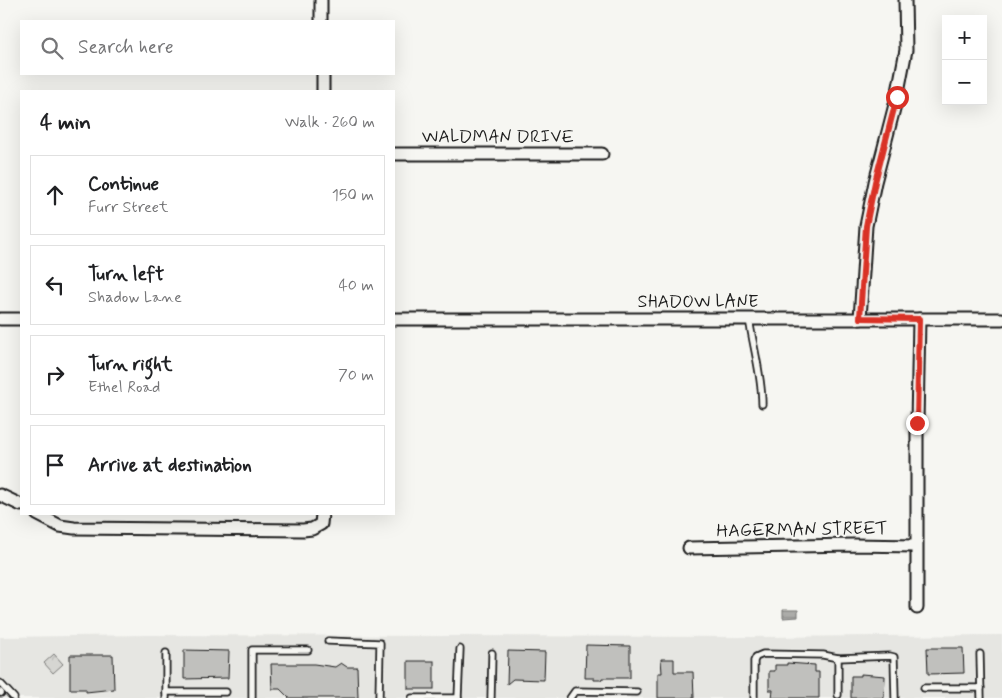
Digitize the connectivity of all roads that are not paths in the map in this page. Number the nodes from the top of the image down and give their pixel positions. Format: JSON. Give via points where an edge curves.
{"nodes":[{"id":1,"x":321,"y":0,"type":"edge"},
{"id":2,"x":904,"y":0,"type":"edge"},
{"id":3,"x":321,"y":20,"type":"edge"},
{"id":4,"x":323,"y":75,"type":"edge"},
{"id":5,"x":324,"y":90,"type":"edge"},
{"id":6,"x":395,"y":154,"type":"edge"},
{"id":7,"x":602,"y":154,"type":"dead end"},
{"id":8,"x":749,"y":318,"type":"junction"},
{"id":9,"x":860,"y":318,"type":"junction"},
{"id":10,"x":0,"y":319,"type":"edge"},
{"id":11,"x":20,"y":319,"type":"edge"},
{"id":12,"x":395,"y":319,"type":"edge"},
{"id":13,"x":919,"y":319,"type":"junction"},
{"id":14,"x":1002,"y":319,"type":"edge"},
{"id":15,"x":762,"y":404,"type":"dead end"},
{"id":16,"x":0,"y":495,"type":"edge"},
{"id":17,"x":20,"y":505,"type":"edge"},
{"id":18,"x":39,"y":515,"type":"edge"},
{"id":19,"x":322,"y":519,"type":"edge"},
{"id":20,"x":916,"y":546,"type":"junction"},
{"id":21,"x":688,"y":548,"type":"dead end"},
{"id":22,"x":917,"y":608,"type":"dead end"},
{"id":23,"x":328,"y":641,"type":"dead end"},
{"id":24,"x":460,"y":649,"type":"dead end"},
{"id":25,"x":308,"y":650,"type":"dead end"},
{"id":26,"x":166,"y":653,"type":"dead end"},
{"id":27,"x":492,"y":653,"type":"dead end"},
{"id":28,"x":980,"y":654,"type":"dead end"},
{"id":29,"x":838,"y":658,"type":"junction"},
{"id":30,"x":924,"y":688,"type":"dead end"},
{"id":31,"x":981,"y":688,"type":"junction"},
{"id":32,"x":1,"y":690,"type":"edge"},
{"id":33,"x":226,"y":692,"type":"dead end"},
{"id":34,"x":637,"y":692,"type":"dead end"},
{"id":35,"x":166,"y":695,"type":"edge"},
{"id":36,"x":838,"y":695,"type":"dead end"},
{"id":37,"x":14,"y":698,"type":"edge"},
{"id":38,"x":252,"y":698,"type":"edge"},
{"id":39,"x":379,"y":698,"type":"edge"},
{"id":40,"x":412,"y":698,"type":"edge"},
{"id":41,"x":458,"y":698,"type":"edge"},
{"id":42,"x":491,"y":698,"type":"edge"},
{"id":43,"x":570,"y":698,"type":"edge"},
{"id":44,"x":754,"y":698,"type":"edge"},
{"id":45,"x":895,"y":698,"type":"edge"},
{"id":46,"x":981,"y":698,"type":"edge"}],
"edges":[{"from":1,"to":3,"type":"street"},
{"from":2,"to":9,"type":"street","via":[[906,50],[866,226]]},
{"from":4,"to":5,"type":"street"},
{"from":6,"to":7,"type":"street","name":"WALDMAN DRIVE"},
{"from":8,"to":9,"type":"street","name":"SHADOW LANE"},
{"from":8,"to":12,"type":"street","name":"SHADOW LANE"},
{"from":8,"to":15,"type":"lane","via":[[762,384]]},
{"from":9,"to":13,"type":"street","name":"SHADOW LANE"},
{"from":10,"to":11,"type":"street"},
{"from":13,"to":14,"type":"street","name":"SHADOW LANE"},
{"from":13,"to":20,"type":"street"},
{"from":16,"to":17,"type":"street"},
{"from":18,"to":19,"type":"street","via":[[60,526],[74,528],[303,530],[312,529]]},
{"from":20,"to":21,"type":"street","name":"HAGERMAN STREET"},
{"from":20,"to":22,"type":"street"},
{"from":23,"to":39,"type":"lane","via":[[380,643]]},
{"from":24,"to":41,"type":"lane"},
{"from":25,"to":38,"type":"lane","via":[[252,650]]},
{"from":26,"to":35,"type":"lane"},
{"from":27,"to":42,"type":"lane"},
{"from":28,"to":31,"type":"lane"},
{"from":29,"to":36,"type":"lane"},
{"from":29,"to":44,"type":"lane","via":[[823,654],[763,654],[756,657]]},
{"from":29,"to":45,"type":"lane","via":[[894,658]]},
{"from":30,"to":31,"type":"lane"},
{"from":31,"to":46,"type":"lane"},
{"from":32,"to":37,"type":"lane"},
{"from":33,"to":35,"type":"lane"},
{"from":34,"to":43,"type":"lane","via":[[575,692]]},
{"from":40,"to":41,"type":"lane"}]}
